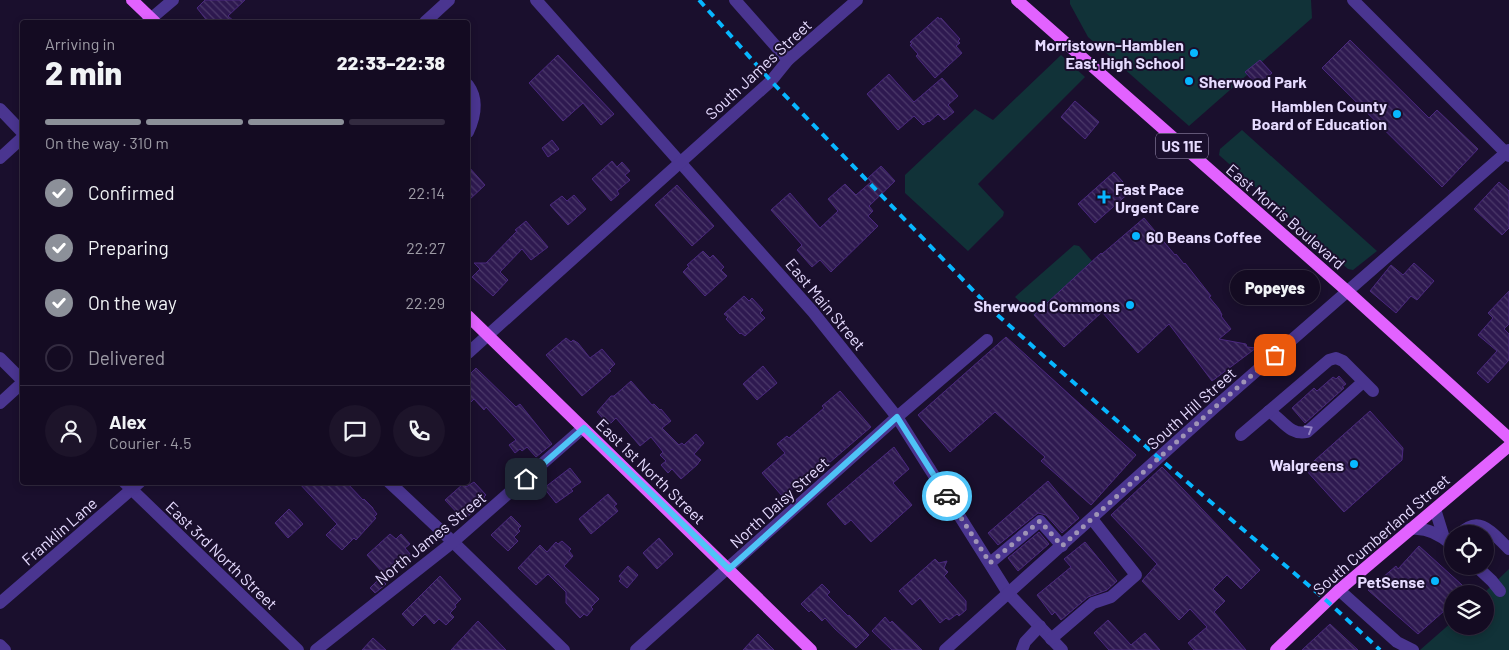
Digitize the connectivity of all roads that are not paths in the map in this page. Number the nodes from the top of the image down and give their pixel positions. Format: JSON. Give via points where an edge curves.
{"nodes":[{"id":1,"x":132,"y":0,"type":"edge"},
{"id":2,"x":173,"y":0,"type":"edge"},
{"id":3,"x":449,"y":0,"type":"edge"},
{"id":4,"x":536,"y":0,"type":"edge"},
{"id":5,"x":735,"y":0,"type":"edge"},
{"id":6,"x":857,"y":0,"type":"edge"},
{"id":7,"x":1024,"y":2,"type":"edge"},
{"id":8,"x":1360,"y":2,"type":"edge"},
{"id":9,"x":150,"y":20,"type":"edge"},
{"id":10,"x":152,"y":20,"type":"edge"},
{"id":11,"x":426,"y":20,"type":"edge"},
{"id":12,"x":788,"y":60,"type":"junction"},
{"id":13,"x":470,"y":90,"type":"edge"},
{"id":14,"x":0,"y":109,"type":"edge"},
{"id":15,"x":470,"y":127,"type":"edge"},
{"id":16,"x":20,"y":130,"type":"edge"},
{"id":17,"x":20,"y":140,"type":"edge"},
{"id":18,"x":1508,"y":153,"type":"edge"},
{"id":19,"x":0,"y":158,"type":"edge"},
{"id":20,"x":682,"y":162,"type":"junction"},
{"id":21,"x":1347,"y":292,"type":"junction"},
{"id":22,"x":470,"y":318,"type":"edge"},
{"id":23,"x":488,"y":335,"type":"junction"},
{"id":24,"x":987,"y":340,"type":"dead end"},
{"id":25,"x":470,"y":351,"type":"edge"},
{"id":26,"x":0,"y":358,"type":"edge"},
{"id":27,"x":20,"y":380,"type":"edge"},
{"id":28,"x":1363,"y":382,"type":"junction"},
{"id":29,"x":20,"y":384,"type":"edge"},
{"id":30,"x":1373,"y":391,"type":"dead end"},
{"id":31,"x":0,"y":403,"type":"edge"},
{"id":32,"x":1270,"y":411,"type":"junction"},
{"id":33,"x":897,"y":417,"type":"junction"},
{"id":34,"x":584,"y":428,"type":"junction"},
{"id":35,"x":1241,"y":435,"type":"dead end"},
{"id":36,"x":1509,"y":438,"type":"edge"},
{"id":37,"x":1509,"y":446,"type":"edge"},
{"id":38,"x":132,"y":485,"type":"edge"},
{"id":39,"x":392,"y":485,"type":"edge"},
{"id":40,"x":1435,"y":508,"type":"junction"},
{"id":41,"x":1092,"y":519,"type":"junction"},
{"id":42,"x":1410,"y":529,"type":"junction"},
{"id":43,"x":1444,"y":531,"type":"edge"},
{"id":44,"x":1494,"y":536,"type":"edge"},
{"id":45,"x":1444,"y":539,"type":"edge"},
{"id":46,"x":453,"y":542,"type":"junction"},
{"id":47,"x":1062,"y":546,"type":"junction"},
{"id":48,"x":1509,"y":550,"type":"edge"},
{"id":49,"x":990,"y":563,"type":"junction"},
{"id":50,"x":729,"y":569,"type":"junction"},
{"id":51,"x":1486,"y":575,"type":"edge"},
{"id":52,"x":1338,"y":590,"type":"junction"},
{"id":53,"x":1500,"y":591,"type":"dead end"},
{"id":54,"x":1008,"y":593,"type":"junction"},
{"id":55,"x":0,"y":603,"type":"edge"},
{"id":56,"x":1040,"y":626,"type":"junction"},
{"id":57,"x":1052,"y":638,"type":"junction"},
{"id":58,"x":0,"y":645,"type":"edge"},
{"id":59,"x":5,"y":650,"type":"edge"},
{"id":60,"x":298,"y":650,"type":"edge"},
{"id":61,"x":316,"y":650,"type":"edge"},
{"id":62,"x":564,"y":650,"type":"edge"},
{"id":63,"x":636,"y":650,"type":"edge"},
{"id":64,"x":811,"y":650,"type":"edge"},
{"id":65,"x":945,"y":650,"type":"edge"},
{"id":66,"x":1022,"y":650,"type":"edge"},
{"id":67,"x":1062,"y":650,"type":"edge"},
{"id":68,"x":1276,"y":650,"type":"edge"},
{"id":69,"x":1414,"y":650,"type":"edge"}],
"edges":[{"from":1,"to":9,"type":"main road"},
{"from":2,"to":10,"type":"street"},
{"from":3,"to":11,"type":"street"},
{"from":4,"to":20,"type":"street","name":"East Main Street"},
{"from":5,"to":12,"type":"street"},
{"from":6,"to":12,"type":"street","name":"South James Street"},
{"from":7,"to":21,"type":"main road","name":"East Morris Boulevard","number":"US 11E"},
{"from":8,"to":18,"type":"street"},
{"from":12,"to":20,"type":"street","name":"South James Street","via":[[771,81]]},
{"from":13,"to":15,"type":"street","via":[[475,115]]},
{"from":14,"to":16,"type":"street"},
{"from":17,"to":19,"type":"street"},
{"from":18,"to":21,"type":"street","name":"South Hill Street"},
{"from":20,"to":23,"type":"street"},
{"from":20,"to":33,"type":"street","name":"East Main Street","via":[[813,312]]},
{"from":21,"to":36,"type":"main road","name":"East Morris Boulevard","number":"US 11E"},
{"from":21,"to":41,"type":"street","name":"South Hill Street"},
{"from":22,"to":23,"type":"main road","name":"East 1st North Street"},
{"from":23,"to":25,"type":"street"},
{"from":23,"to":34,"type":"main road","name":"East 1st North Street"},
{"from":24,"to":33,"type":"street","name":"North Daisy Street"},
{"from":26,"to":27,"type":"street"},
{"from":28,"to":30,"type":"street"},
{"from":32,"to":28,"type":"street","one_way":true,"via":[[1294,432],[1307,432]]},
{"from":28,"to":32,"type":"street","via":[[1344,361],[1329,360]]},
{"from":29,"to":31,"type":"street"},
{"from":32,"to":35,"type":"street"},
{"from":33,"to":49,"type":"street","name":"East Main Street"},
{"from":33,"to":50,"type":"street","name":"North Daisy Street"},
{"from":34,"to":46,"type":"street","name":"North James Street"},
{"from":34,"to":50,"type":"main road","name":"East 1st North Street"},
{"from":37,"to":40,"type":"main road","name":"South Cumberland Street"},
{"from":38,"to":55,"type":"street","name":"Franklin Lane"},
{"from":38,"to":60,"type":"street","name":"East 3rd North Street"},
{"from":39,"to":46,"type":"street"},
{"from":40,"to":42,"type":"main road","name":"South Cumberland Street"},
{"from":40,"to":43,"type":"street"},
{"from":41,"to":47,"type":"street","name":"South Hill Street"},
{"from":41,"to":57,"type":"street","via":[[1136,575],[1110,597],[1093,603]]},
{"from":42,"to":45,"type":"street","via":[[1420,528]]},
{"from":42,"to":52,"type":"main road","name":"South Cumberland Street"},
{"from":44,"to":48,"type":"street"},
{"from":46,"to":61,"type":"street","name":"North James Street"},
{"from":46,"to":62,"type":"street"},
{"from":47,"to":49,"type":"street","via":[[1040,521]]},
{"from":47,"to":54,"type":"street","name":"South Hill Street"},
{"from":49,"to":54,"type":"street","name":"East Main Street"},
{"from":50,"to":63,"type":"street","name":"North Daisy Street"},
{"from":50,"to":64,"type":"main road","name":"East 1st North Street"},
{"from":51,"to":53,"type":"street"},
{"from":52,"to":68,"type":"main road","name":"South Cumberland Street"},
{"from":52,"to":69,"type":"street","via":[[1397,642]]},
{"from":54,"to":56,"type":"street","name":"East Main Street"},
{"from":54,"to":65,"type":"street","name":"South Hill Street"},
{"from":56,"to":57,"type":"street","name":"East Main Street"},
{"from":56,"to":66,"type":"street"},
{"from":57,"to":67,"type":"street","name":"East Main Street"},
{"from":58,"to":59,"type":"street"}]}
